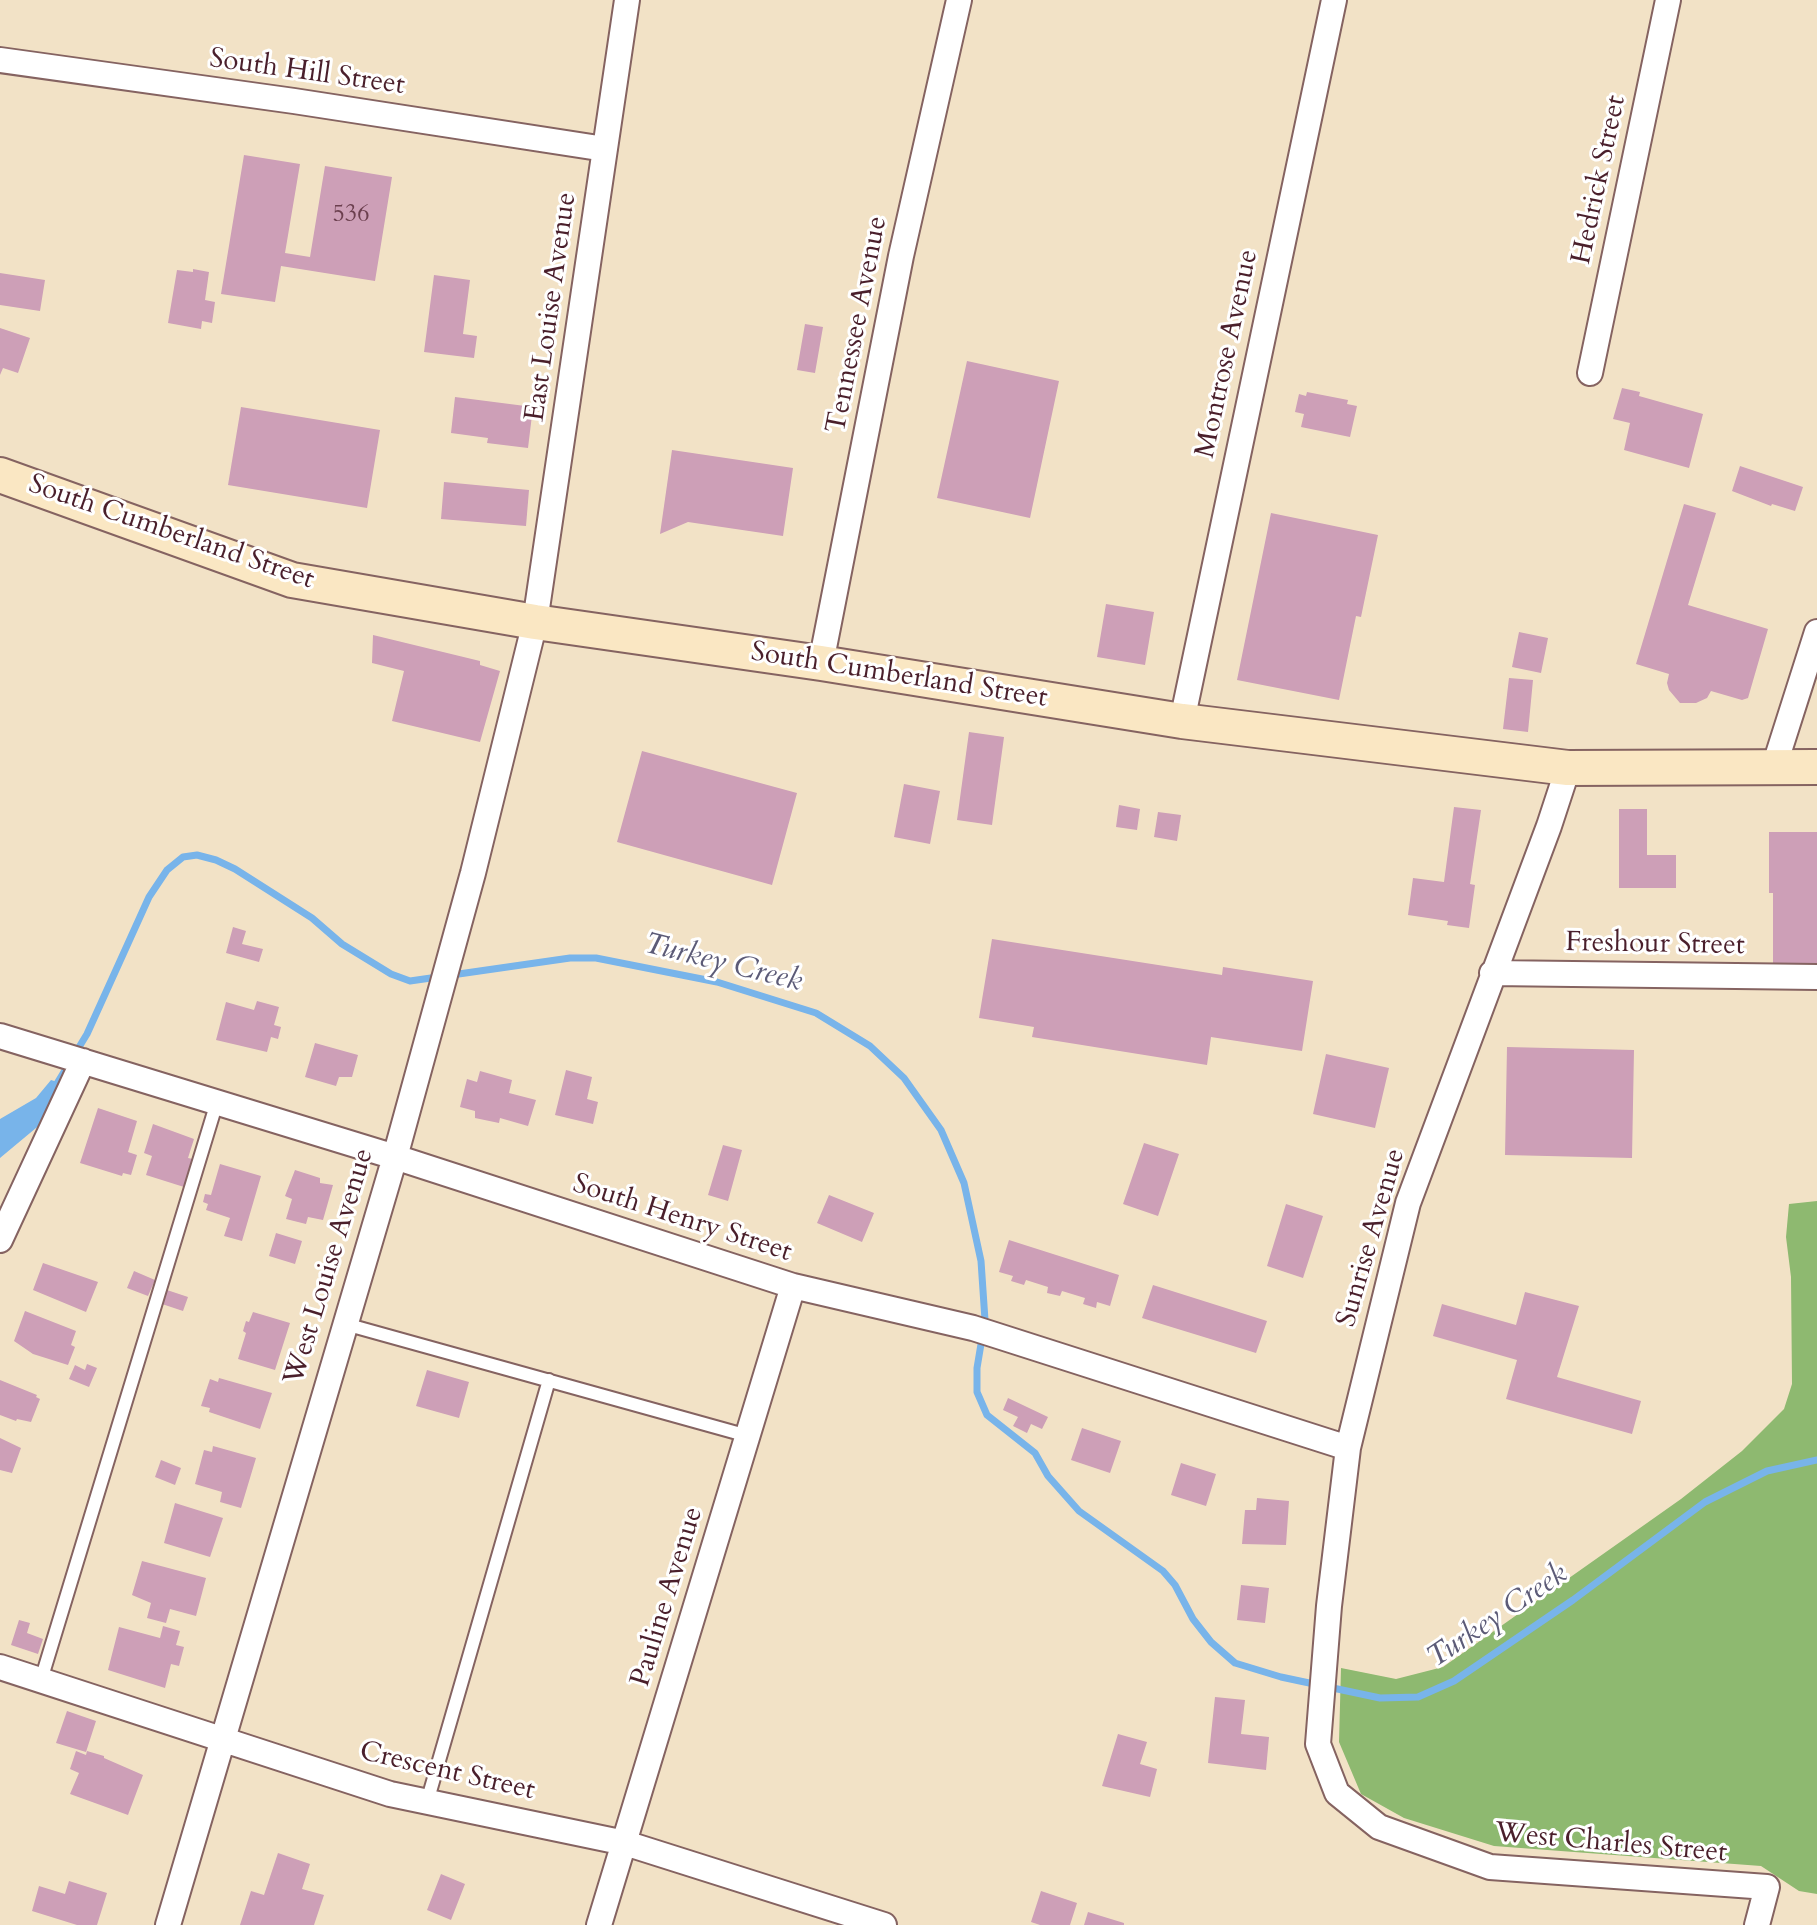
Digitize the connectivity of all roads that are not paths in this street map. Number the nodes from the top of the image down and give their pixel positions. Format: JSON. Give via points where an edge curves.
{"nodes":[{"id":1,"x":627,"y":0,"type":"edge"},
{"id":2,"x":959,"y":0,"type":"edge"},
{"id":3,"x":1334,"y":0,"type":"edge"},
{"id":4,"x":1668,"y":0,"type":"edge"},
{"id":5,"x":0,"y":60,"type":"edge"},
{"id":6,"x":605,"y":149,"type":"junction"},
{"id":7,"x":1590,"y":373,"type":"dead end"},
{"id":8,"x":0,"y":475,"type":"edge"},
{"id":9,"x":535,"y":622,"type":"junction"},
{"id":10,"x":1817,"y":632,"type":"edge"},
{"id":11,"x":821,"y":663,"type":"junction"},
{"id":12,"x":1182,"y":721,"type":"junction"},
{"id":13,"x":1774,"y":767,"type":"junction"},
{"id":14,"x":1817,"y":767,"type":"edge"},
{"id":15,"x":1568,"y":768,"type":"junction"},
{"id":16,"x":1492,"y":973,"type":"junction"},
{"id":17,"x":1817,"y":977,"type":"edge"},
{"id":18,"x":0,"y":1036,"type":"edge"},
{"id":19,"x":83,"y":1061,"type":"junction"},
{"id":20,"x":217,"y":1102,"type":"junction"},
{"id":21,"x":395,"y":1157,"type":"junction"},
{"id":22,"x":0,"y":1240,"type":"edge"},
{"id":23,"x":793,"y":1286,"type":"junction"},
{"id":24,"x":345,"y":1324,"type":"junction"},
{"id":25,"x":549,"y":1380,"type":"junction"},
{"id":26,"x":748,"y":1436,"type":"junction"},
{"id":27,"x":1348,"y":1448,"type":"junction"},
{"id":28,"x":0,"y":1667,"type":"edge"},
{"id":29,"x":41,"y":1680,"type":"junction"},
{"id":30,"x":221,"y":1738,"type":"junction"},
{"id":31,"x":1318,"y":1744,"type":"joint"},
{"id":32,"x":427,"y":1802,"type":"junction"},
{"id":33,"x":625,"y":1843,"type":"junction"},
{"id":34,"x":168,"y":1925,"type":"edge"},
{"id":35,"x":599,"y":1925,"type":"edge"},
{"id":36,"x":884,"y":1925,"type":"edge"},
{"id":37,"x":1757,"y":1925,"type":"edge"}],
"edges":[{"from":1,"to":6,"type":"street","name":"East Louise Avenue"},
{"from":2,"to":11,"type":"street","name":"Tennessee Avenue","via":[[901,256]]},
{"from":3,"to":12,"type":"street","name":"Montrose Avenue"},
{"from":4,"to":7,"type":"street","name":"Hedrick Street"},
{"from":5,"to":6,"type":"street","name":"South Hill Street"},
{"from":6,"to":9,"type":"street","name":"East Louise Avenue"},
{"from":8,"to":9,"type":"main road","name":"South Cumberland Street","via":[[292,580]]},
{"from":9,"to":11,"type":"main road","name":"South Cumberland Street"},
{"from":9,"to":21,"type":"street","name":"West Louise Avenue"},
{"from":10,"to":13,"type":"street"},
{"from":11,"to":12,"type":"main road","name":"South Cumberland Street"},
{"from":12,"to":15,"type":"main road","name":"South Cumberland Street"},
{"from":13,"to":14,"type":"main road","name":"South Cumberland Street"},
{"from":13,"to":15,"type":"main road","name":"South Cumberland Street"},
{"from":15,"to":16,"type":"street","name":"Sunrise Avenue"},
{"from":16,"to":17,"type":"street","name":"Freshour Street"},
{"from":16,"to":27,"type":"street","name":"Sunrise Avenue","via":[[1408,1203]]},
{"from":18,"to":19,"type":"street","name":"South Henry Street"},
{"from":19,"to":20,"type":"street","name":"South Henry Street"},
{"from":19,"to":22,"type":"street"},
{"from":20,"to":21,"type":"street","name":"South Henry Street"},
{"from":20,"to":29,"type":"lane"},
{"from":21,"to":23,"type":"street","name":"South Henry Street"},
{"from":21,"to":24,"type":"street","name":"West Louise Avenue"},
{"from":23,"to":26,"type":"street","name":"Pauline Avenue"},
{"from":23,"to":27,"type":"street","name":"South Henry Street","via":[[973,1328]]},
{"from":24,"to":25,"type":"lane"},
{"from":24,"to":30,"type":"street","name":"West Louise Avenue"},
{"from":25,"to":26,"type":"lane"},
{"from":25,"to":32,"type":"lane"},
{"from":26,"to":33,"type":"street","name":"Pauline Avenue"},
{"from":27,"to":31,"type":"street","name":"Sunrise Avenue"},
{"from":28,"to":29,"type":"street","name":"Crescent Street"},
{"from":29,"to":30,"type":"street","name":"Crescent Street"},
{"from":30,"to":32,"type":"street","name":"Crescent Street"},
{"from":30,"to":34,"type":"street","name":"West Louise Avenue"},
{"from":31,"to":37,"type":"street","name":"West Charles Street","via":[[1337,1793],[1379,1827],[1490,1867],[1767,1887]]},
{"from":32,"to":33,"type":"street","name":"Crescent Street"},
{"from":33,"to":35,"type":"street","name":"Pauline Avenue"},
{"from":33,"to":36,"type":"street","name":"Crescent Street"}]}
